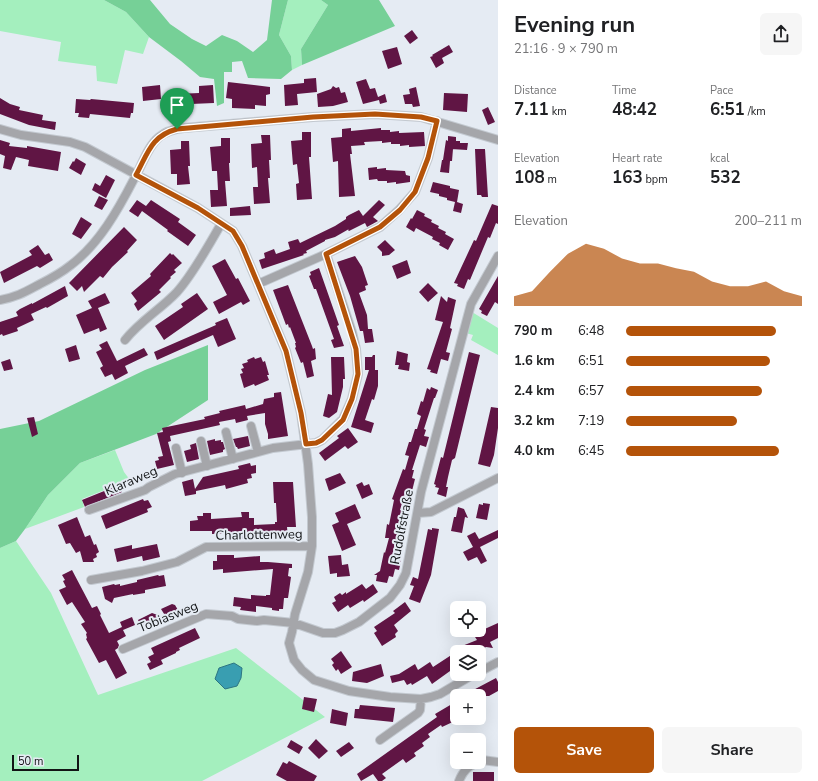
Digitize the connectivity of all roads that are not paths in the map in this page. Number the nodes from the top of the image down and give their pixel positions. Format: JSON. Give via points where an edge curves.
{"nodes":[{"id":1,"x":437,"y":121,"type":"junction"},
{"id":2,"x":0,"y":129,"type":"edge"},
{"id":3,"x":498,"y":140,"type":"edge"},
{"id":4,"x":136,"y":175,"type":"junction"},
{"id":5,"x":221,"y":224,"type":"junction"},
{"id":6,"x":326,"y":254,"type":"junction"},
{"id":7,"x":498,"y":256,"type":"edge"},
{"id":8,"x":258,"y":284,"type":"junction"},
{"id":9,"x":0,"y":300,"type":"edge"},
{"id":10,"x":124,"y":340,"type":"dead end"},
{"id":11,"x":252,"y":426,"type":"dead end"},
{"id":12,"x":226,"y":432,"type":"dead end"},
{"id":13,"x":201,"y":441,"type":"dead end"},
{"id":14,"x":306,"y":444,"type":"junction"},
{"id":15,"x":176,"y":448,"type":"dead end"},
{"id":16,"x":258,"y":452,"type":"junction"},
{"id":17,"x":232,"y":459,"type":"junction"},
{"id":18,"x":207,"y":466,"type":"junction"},
{"id":19,"x":182,"y":472,"type":"junction"},
{"id":20,"x":498,"y":478,"type":"edge"},
{"id":21,"x":89,"y":510,"type":"dead end"},
{"id":22,"x":418,"y":513,"type":"junction"},
{"id":23,"x":312,"y":546,"type":"junction"},
{"id":24,"x":91,"y":580,"type":"dead end"},
{"id":25,"x":294,"y":623,"type":"junction"},
{"id":26,"x":123,"y":649,"type":"dead end"},
{"id":27,"x":498,"y":662,"type":"edge"},
{"id":28,"x":486,"y":668,"type":"edge"},
{"id":29,"x":462,"y":681,"type":"edge"},
{"id":30,"x":421,"y":699,"type":"junction"},
{"id":31,"x":380,"y":740,"type":"dead end"},
{"id":32,"x":486,"y":760,"type":"edge"},
{"id":33,"x":498,"y":762,"type":"edge"},
{"id":34,"x":466,"y":769,"type":"edge"},
{"id":35,"x":459,"y":781,"type":"edge"}],
"edges":[{"from":1,"to":3,"type":"street"},
{"from":1,"to":4,"type":"street","via":[[421,117],[375,114],[177,129],[164,133],[155,140]]},
{"from":1,"to":6,"type":"street","via":[[428,158],[415,192],[400,210],[380,227]]},
{"from":2,"to":4,"type":"street","via":[[78,144]]},
{"from":4,"to":5,"type":"street","via":[[198,208]]},
{"from":4,"to":9,"type":"street","via":[[103,230],[79,259],[44,282],[15,297]]},
{"from":5,"to":8,"type":"street","via":[[233,231]]},
{"from":5,"to":10,"type":"street","via":[[176,292]]},
{"from":6,"to":8,"type":"street"},
{"from":6,"to":14,"type":"street","name":"Klaraweg","via":[[356,349],[358,374],[352,399],[343,420],[322,440]]},
{"from":7,"to":22,"type":"street","name":"Rudolfstraße","via":[[471,304],[423,485]]},
{"from":8,"to":14,"type":"street","via":[[286,351]]},
{"from":11,"to":16,"type":"street"},
{"from":12,"to":17,"type":"street"},
{"from":13,"to":18,"type":"street"},
{"from":14,"to":16,"type":"street","name":"Klaraweg"},
{"from":14,"to":23,"type":"street","via":[[311,488]]},
{"from":15,"to":19,"type":"street"},
{"from":16,"to":17,"type":"street","name":"Klaraweg"},
{"from":17,"to":18,"type":"street","name":"Klaraweg"},
{"from":18,"to":19,"type":"street","name":"Klaraweg"},
{"from":19,"to":21,"type":"street","name":"Klaraweg","via":[[145,490]]},
{"from":20,"to":22,"type":"street","via":[[431,512]]},
{"from":22,"to":25,"type":"street","name":"Rudolfstraße","via":[[406,573],[395,591],[381,606],[335,633],[323,633]]},
{"from":23,"to":24,"type":"street","name":"Charlottenweg","via":[[206,548],[177,562]]},
{"from":23,"to":25,"type":"street","via":[[308,572]]},
{"from":25,"to":26,"type":"street","name":"Tobiasweg","via":[[206,614]]},
{"from":25,"to":30,"type":"street","via":[[289,643],[291,654],[297,665],[314,680],[366,694]]},
{"from":27,"to":28,"type":"street"},
{"from":29,"to":30,"type":"street","via":[[440,694]]},
{"from":30,"to":31,"type":"street","via":[[418,713]]},
{"from":32,"to":33,"type":"street"},
{"from":34,"to":35,"type":"street"}]}
